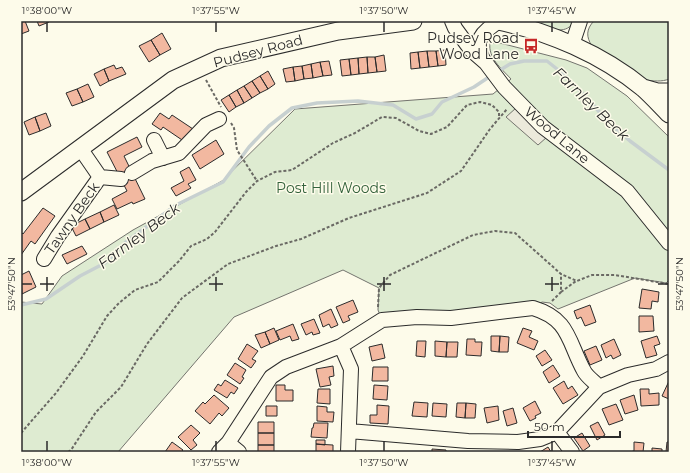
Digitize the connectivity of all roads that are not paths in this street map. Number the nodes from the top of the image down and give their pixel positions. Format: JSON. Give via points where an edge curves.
{"nodes":[{"id":1,"x":412,"y":21,"type":"edge"},
{"id":2,"x":452,"y":21,"type":"edge"},
{"id":3,"x":498,"y":21,"type":"edge"},
{"id":4,"x":580,"y":21,"type":"edge"},
{"id":5,"x":572,"y":45,"type":"junction"},
{"id":6,"x":486,"y":63,"type":"junction"},
{"id":7,"x":643,"y":88,"type":"junction"},
{"id":8,"x":669,"y":92,"type":"edge"},
{"id":9,"x":669,"y":114,"type":"edge"},
{"id":10,"x":219,"y":119,"type":"dead end"},
{"id":11,"x":154,"y":140,"type":"dead end"},
{"id":12,"x":80,"y":148,"type":"junction"},
{"id":13,"x":163,"y":158,"type":"junction"},
{"id":14,"x":100,"y":177,"type":"junction"},
{"id":15,"x":21,"y":192,"type":"edge"},
{"id":16,"x":669,"y":243,"type":"edge"},
{"id":17,"x":44,"y":259,"type":"dead end"},
{"id":18,"x":341,"y":346,"type":"junction"},
{"id":19,"x":669,"y":362,"type":"edge"},
{"id":20,"x":599,"y":387,"type":"junction"},
{"id":21,"x":350,"y":431,"type":"junction"},
{"id":22,"x":557,"y":432,"type":"junction"},
{"id":23,"x":468,"y":446,"type":"edge"},
{"id":24,"x":229,"y":449,"type":"edge"},
{"id":25,"x":348,"y":452,"type":"edge"},
{"id":26,"x":572,"y":452,"type":"edge"}],
"edges":[{"from":1,"to":12,"type":"main road","name":"Pudsey Road","via":[[338,31],[221,58],[173,80]]},
{"from":2,"to":6,"type":"street","name":"Wood Lane","via":[[472,50]]},
{"from":3,"to":5,"type":"main road","via":[[548,35]]},
{"from":3,"to":6,"type":"street","via":[[481,35],[478,41],[480,54]]},
{"from":4,"to":5,"type":"street"},
{"from":5,"to":7,"type":"main road","via":[[592,54]]},
{"from":6,"to":16,"type":"street","name":"Wood Lane","via":[[504,87],[543,127],[627,191]]},
{"from":7,"to":8,"type":"main road"},
{"from":7,"to":9,"type":"main road"},
{"from":10,"to":13,"type":"street","name":"Tawny Beck","via":[[206,125],[179,154]]},
{"from":11,"to":13,"type":"street"},
{"from":12,"to":14,"type":"street","name":"Tawny Beck"},
{"from":12,"to":15,"type":"main road","name":"Pudsey Road"},
{"from":13,"to":14,"type":"street","name":"Tawny Beck","via":[[152,161],[126,176]]},
{"from":14,"to":17,"type":"street","name":"Tawny Beck"},
{"from":18,"to":20,"type":"street","via":[[382,320],[451,318],[533,308],[545,312],[560,323],[571,340],[585,372]]},
{"from":18,"to":21,"type":"street","via":[[351,369]]},
{"from":18,"to":24,"type":"street","via":[[286,367],[271,377]]},
{"from":19,"to":20,"type":"street","via":[[656,369],[628,375]]},
{"from":20,"to":22,"type":"street"},
{"from":21,"to":23,"type":"street"},
{"from":21,"to":25,"type":"street"},
{"from":22,"to":23,"type":"street","via":[[540,439]]},
{"from":22,"to":26,"type":"street"}]}
